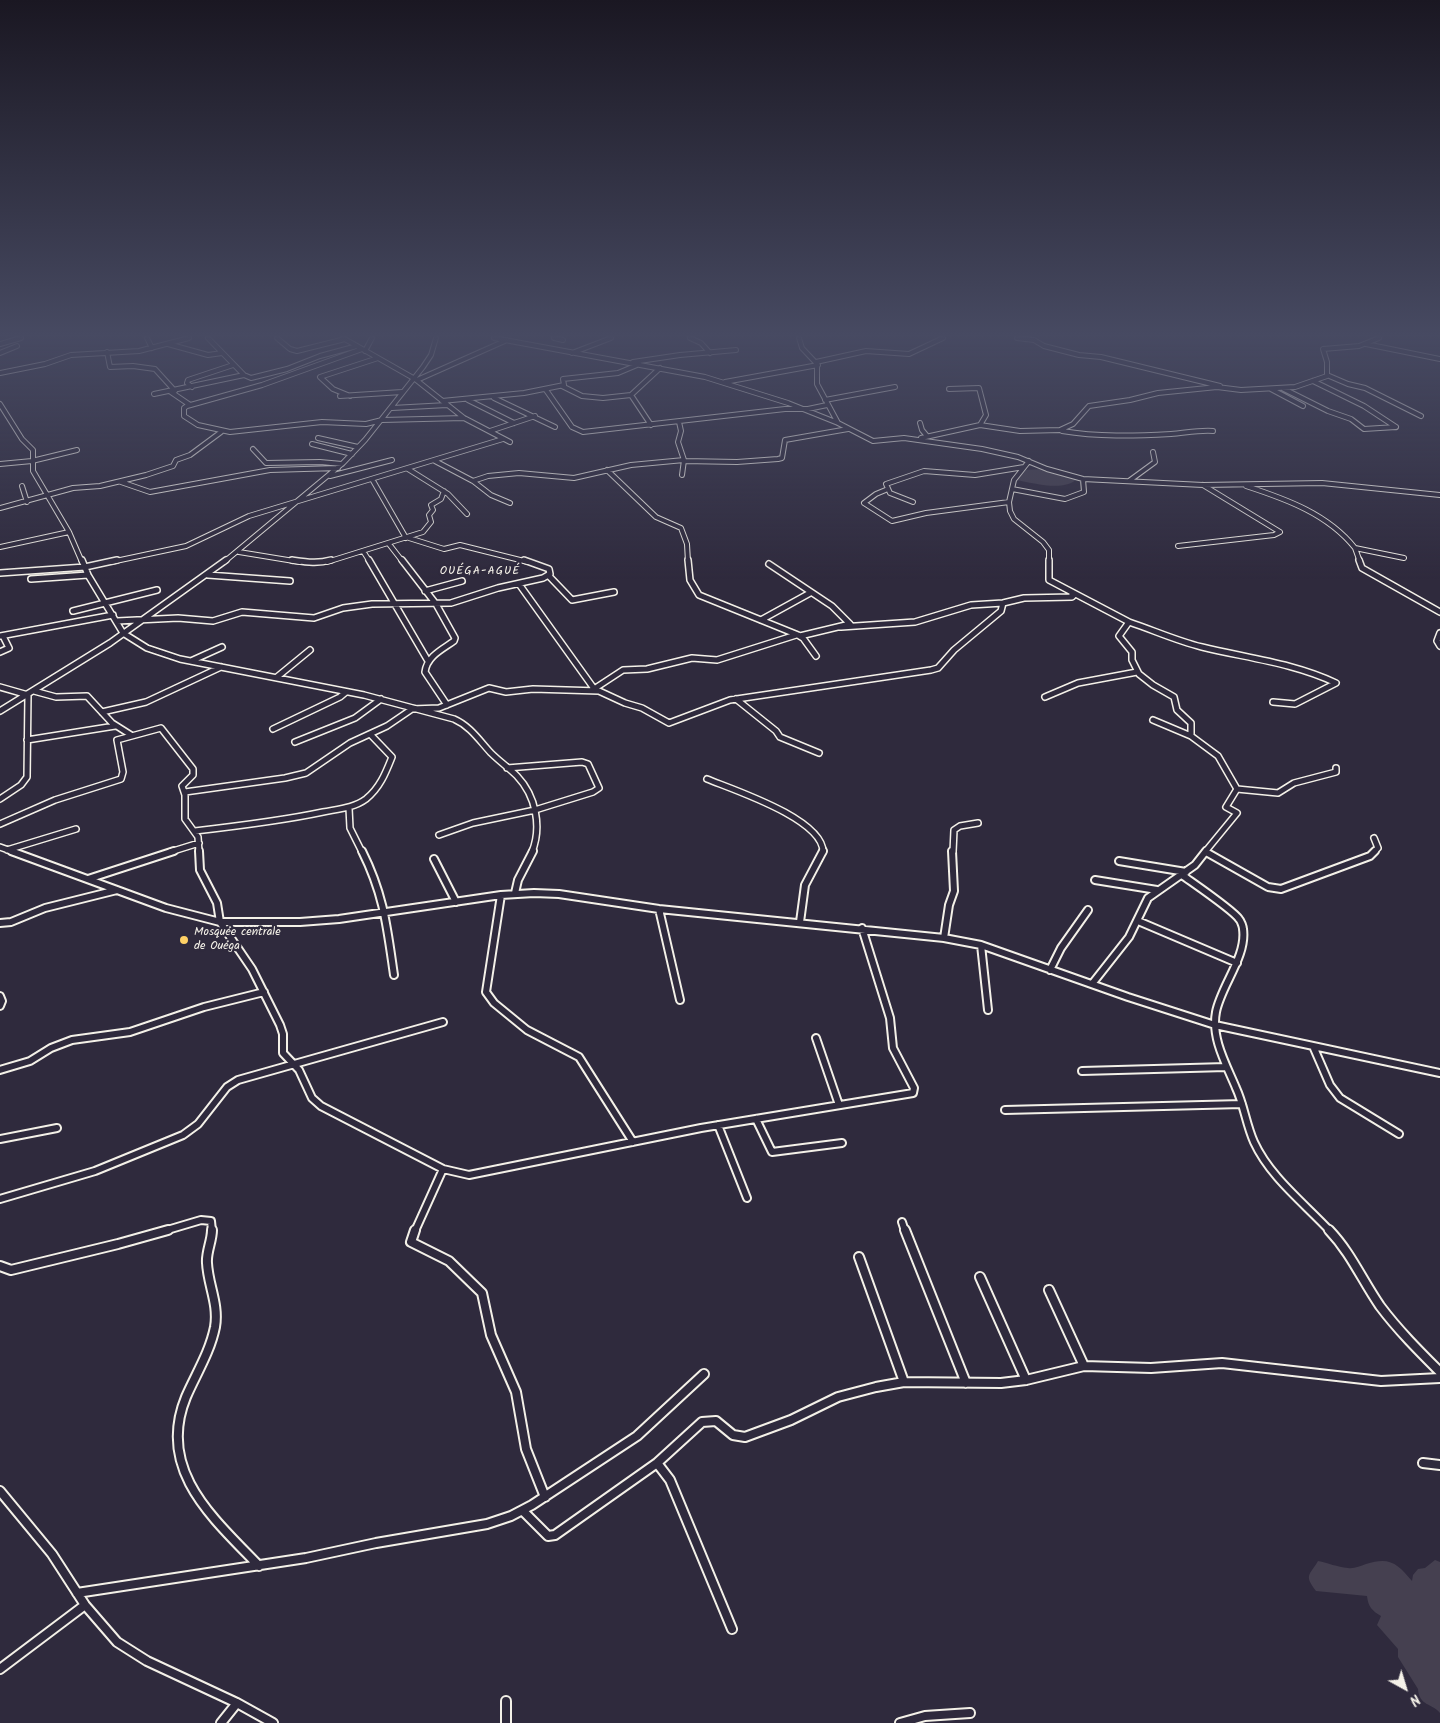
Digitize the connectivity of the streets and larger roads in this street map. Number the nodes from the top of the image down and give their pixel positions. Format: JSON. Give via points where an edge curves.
{"nodes":[{"id":1,"x":12,"y":418,"type":"edge"},
{"id":2,"x":186,"y":418,"type":"edge"},
{"id":3,"x":447,"y":418,"type":"edge"},
{"id":4,"x":464,"y":418,"type":"edge"},
{"id":5,"x":505,"y":418,"type":"edge"},
{"id":6,"x":528,"y":418,"type":"edge"},
{"id":7,"x":540,"y":418,"type":"edge"},
{"id":8,"x":566,"y":418,"type":"edge"},
{"id":9,"x":647,"y":418,"type":"edge"},
{"id":10,"x":708,"y":418,"type":"edge"},
{"id":11,"x":827,"y":418,"type":"edge"},
{"id":12,"x":837,"y":418,"type":"edge"},
{"id":13,"x":984,"y":418,"type":"edge"},
{"id":14,"x":1079,"y":418,"type":"edge"},
{"id":15,"x":1350,"y":418,"type":"edge"},
{"id":16,"x":1384,"y":418,"type":"edge"},
{"id":17,"x":382,"y":420,"type":"junction"},
{"id":18,"x":679,"y":422,"type":"junction"},
{"id":19,"x":514,"y":423,"type":"junction"},
{"id":20,"x":838,"y":423,"type":"junction"},
{"id":21,"x":920,"y":423,"type":"dead end"},
{"id":22,"x":651,"y":425,"type":"junction"},
{"id":23,"x":980,"y":425,"type":"junction"},
{"id":24,"x":556,"y":427,"type":"dead end"},
{"id":25,"x":848,"y":429,"type":"junction"},
{"id":26,"x":1060,"y":430,"type":"junction"},
{"id":27,"x":490,"y":431,"type":"junction"},
{"id":28,"x":1213,"y":431,"type":"dead end"},
{"id":29,"x":221,"y":432,"type":"junction"},
{"id":30,"x":926,"y":436,"type":"junction"},
{"id":31,"x":318,"y":438,"type":"dead end"},
{"id":32,"x":503,"y":439,"type":"junction"},
{"id":33,"x":918,"y":439,"type":"junction"},
{"id":34,"x":510,"y":442,"type":"dead end"},
{"id":35,"x":312,"y":444,"type":"dead end"},
{"id":36,"x":358,"y":447,"type":"junction"},
{"id":37,"x":253,"y":449,"type":"dead end"},
{"id":38,"x":77,"y":450,"type":"dead end"},
{"id":39,"x":1153,"y":452,"type":"dead end"},
{"id":40,"x":352,"y":454,"type":"junction"},
{"id":41,"x":392,"y":460,"type":"dead end"},
{"id":42,"x":684,"y":460,"type":"junction"},
{"id":43,"x":32,"y":461,"type":"junction"},
{"id":44,"x":435,"y":461,"type":"junction"},
{"id":45,"x":1029,"y":461,"type":"junction"},
{"id":46,"x":0,"y":464,"type":"edge"},
{"id":47,"x":340,"y":466,"type":"junction"},
{"id":48,"x":1024,"y":467,"type":"junction"},
{"id":49,"x":408,"y":469,"type":"junction"},
{"id":50,"x":607,"y":470,"type":"junction"},
{"id":51,"x":682,"y":475,"type":"dead end"},
{"id":52,"x":328,"y":477,"type":"junction"},
{"id":53,"x":372,"y":479,"type":"junction"},
{"id":54,"x":1083,"y":479,"type":"junction"},
{"id":55,"x":473,"y":481,"type":"junction"},
{"id":56,"x":119,"y":482,"type":"junction"},
{"id":57,"x":1129,"y":482,"type":"junction"},
{"id":58,"x":1242,"y":484,"type":"junction"},
{"id":59,"x":1203,"y":485,"type":"junction"},
{"id":60,"x":22,"y":486,"type":"dead end"},
{"id":61,"x":1012,"y":489,"type":"junction"},
{"id":62,"x":888,"y":490,"type":"junction"},
{"id":63,"x":444,"y":491,"type":"junction"},
{"id":64,"x":1440,"y":495,"type":"edge"},
{"id":65,"x":47,"y":497,"type":"junction"},
{"id":66,"x":302,"y":498,"type":"junction"},
{"id":67,"x":27,"y":502,"type":"junction"},
{"id":68,"x":913,"y":502,"type":"dead end"},
{"id":69,"x":1009,"y":502,"type":"junction"},
{"id":70,"x":510,"y":503,"type":"dead end"},
{"id":71,"x":0,"y":508,"type":"edge"},
{"id":72,"x":467,"y":514,"type":"dead end"},
{"id":73,"x":69,"y":532,"type":"junction"},
{"id":74,"x":408,"y":538,"type":"junction"},
{"id":75,"x":389,"y":544,"type":"junction"},
{"id":76,"x":1178,"y":546,"type":"dead end"},
{"id":77,"x":0,"y":547,"type":"edge"},
{"id":78,"x":1355,"y":548,"type":"junction"},
{"id":79,"x":239,"y":552,"type":"junction"},
{"id":80,"x":363,"y":552,"type":"junction"},
{"id":81,"x":1404,"y":558,"type":"dead end"},
{"id":82,"x":769,"y":564,"type":"dead end"},
{"id":83,"x":85,"y":567,"type":"junction"},
{"id":84,"x":1,"y":572,"type":"edge"},
{"id":85,"x":88,"y":574,"type":"junction"},
{"id":86,"x":208,"y":575,"type":"junction"},
{"id":87,"x":548,"y":575,"type":"junction"},
{"id":88,"x":31,"y":580,"type":"dead end"},
{"id":89,"x":290,"y":581,"type":"dead end"},
{"id":90,"x":462,"y":581,"type":"dead end"},
{"id":91,"x":519,"y":584,"type":"junction"},
{"id":92,"x":157,"y":590,"type":"dead end"},
{"id":93,"x":425,"y":591,"type":"junction"},
{"id":94,"x":614,"y":592,"type":"dead end"},
{"id":95,"x":810,"y":592,"type":"junction"},
{"id":96,"x":1071,"y":592,"type":"junction"},
{"id":97,"x":1003,"y":603,"type":"junction"},
{"id":98,"x":106,"y":604,"type":"junction"},
{"id":99,"x":396,"y":604,"type":"junction"},
{"id":100,"x":436,"y":604,"type":"junction"},
{"id":101,"x":73,"y":611,"type":"dead end"},
{"id":102,"x":1440,"y":612,"type":"edge"},
{"id":103,"x":113,"y":615,"type":"junction"},
{"id":104,"x":143,"y":619,"type":"junction"},
{"id":105,"x":761,"y":620,"type":"junction"},
{"id":106,"x":117,"y":621,"type":"junction"},
{"id":107,"x":1129,"y":622,"type":"junction"},
{"id":108,"x":841,"y":627,"type":"junction"},
{"id":109,"x":123,"y":633,"type":"junction"},
{"id":110,"x":1440,"y":633,"type":"edge"},
{"id":111,"x":799,"y":635,"type":"junction"},
{"id":112,"x":1,"y":636,"type":"edge"},
{"id":113,"x":1440,"y":646,"type":"edge"},
{"id":114,"x":222,"y":647,"type":"dead end"},
{"id":115,"x":310,"y":650,"type":"dead end"},
{"id":116,"x":0,"y":652,"type":"edge"},
{"id":117,"x":816,"y":656,"type":"dead end"},
{"id":118,"x":191,"y":661,"type":"junction"},
{"id":119,"x":428,"y":661,"type":"junction"},
{"id":120,"x":221,"y":667,"type":"junction"},
{"id":121,"x":1137,"y":672,"type":"junction"},
{"id":122,"x":276,"y":677,"type":"junction"},
{"id":123,"x":0,"y":687,"type":"edge"},
{"id":124,"x":595,"y":690,"type":"junction"},
{"id":125,"x":34,"y":691,"type":"junction"},
{"id":126,"x":346,"y":692,"type":"junction"},
{"id":127,"x":28,"y":695,"type":"junction"},
{"id":128,"x":1044,"y":697,"type":"dead end"},
{"id":129,"x":736,"y":699,"type":"junction"},
{"id":130,"x":381,"y":700,"type":"junction"},
{"id":131,"x":1273,"y":702,"type":"dead end"},
{"id":132,"x":447,"y":705,"type":"junction"},
{"id":133,"x":412,"y":709,"type":"junction"},
{"id":134,"x":0,"y":711,"type":"edge"},
{"id":135,"x":102,"y":712,"type":"junction"},
{"id":136,"x":1153,"y":720,"type":"dead end"},
{"id":137,"x":115,"y":726,"type":"junction"},
{"id":138,"x":273,"y":729,"type":"dead end"},
{"id":139,"x":370,"y":734,"type":"junction"},
{"id":140,"x":131,"y":735,"type":"junction"},
{"id":141,"x":1191,"y":736,"type":"junction"},
{"id":142,"x":27,"y":740,"type":"junction"},
{"id":143,"x":295,"y":742,"type":"dead end"},
{"id":144,"x":818,"y":753,"type":"dead end"},
{"id":145,"x":507,"y":768,"type":"junction"},
{"id":146,"x":1336,"y":768,"type":"dead end"},
{"id":147,"x":707,"y":779,"type":"dead end"},
{"id":148,"x":1238,"y":789,"type":"junction"},
{"id":149,"x":185,"y":792,"type":"junction"},
{"id":150,"x":0,"y":800,"type":"edge"},
{"id":151,"x":349,"y":808,"type":"junction"},
{"id":152,"x":536,"y":810,"type":"junction"},
{"id":153,"x":978,"y":822,"type":"dead end"},
{"id":154,"x":0,"y":824,"type":"edge"},
{"id":155,"x":76,"y":829,"type":"dead end"},
{"id":156,"x":195,"y":831,"type":"junction"},
{"id":157,"x":439,"y":835,"type":"dead end"},
{"id":158,"x":1374,"y":838,"type":"dead end"},
{"id":159,"x":199,"y":843,"type":"junction"},
{"id":160,"x":0,"y":847,"type":"edge"},
{"id":161,"x":7,"y":850,"type":"junction"},
{"id":162,"x":1206,"y":852,"type":"junction"},
{"id":163,"x":434,"y":859,"type":"dead end"},
{"id":164,"x":1119,"y":860,"type":"dead end"},
{"id":165,"x":1184,"y":873,"type":"junction"},
{"id":166,"x":88,"y":878,"type":"junction"},
{"id":167,"x":1095,"y":880,"type":"dead end"},
{"id":168,"x":117,"y":890,"type":"junction"},
{"id":169,"x":1157,"y":890,"type":"junction"},
{"id":170,"x":516,"y":893,"type":"junction"},
{"id":171,"x":501,"y":894,"type":"junction"},
{"id":172,"x":456,"y":902,"type":"junction"},
{"id":173,"x":659,"y":908,"type":"junction"},
{"id":174,"x":1088,"y":910,"type":"dead end"},
{"id":175,"x":385,"y":912,"type":"junction"},
{"id":176,"x":1138,"y":921,"type":"junction"},
{"id":177,"x":220,"y":922,"type":"junction"},
{"id":178,"x":800,"y":922,"type":"junction"},
{"id":179,"x":0,"y":923,"type":"edge"},
{"id":180,"x":862,"y":928,"type":"junction"},
{"id":181,"x":944,"y":938,"type":"junction"},
{"id":182,"x":981,"y":945,"type":"junction"},
{"id":183,"x":1237,"y":963,"type":"junction"},
{"id":184,"x":1050,"y":970,"type":"junction"},
{"id":185,"x":394,"y":975,"type":"dead end"},
{"id":186,"x":1092,"y":984,"type":"junction"},
{"id":187,"x":264,"y":992,"type":"junction"},
{"id":188,"x":0,"y":996,"type":"edge"},
{"id":189,"x":680,"y":1000,"type":"dead end"},
{"id":190,"x":0,"y":1006,"type":"edge"},
{"id":191,"x":988,"y":1010,"type":"dead end"},
{"id":192,"x":442,"y":1022,"type":"dead end"},
{"id":193,"x":1215,"y":1025,"type":"junction"},
{"id":194,"x":816,"y":1038,"type":"dead end"},
{"id":195,"x":1313,"y":1046,"type":"junction"},
{"id":196,"x":293,"y":1064,"type":"junction"},
{"id":197,"x":1226,"y":1067,"type":"junction"},
{"id":198,"x":0,"y":1070,"type":"edge"},
{"id":199,"x":1082,"y":1071,"type":"dead end"},
{"id":200,"x":1440,"y":1073,"type":"edge"},
{"id":201,"x":1242,"y":1104,"type":"junction"},
{"id":202,"x":839,"y":1105,"type":"junction"},
{"id":203,"x":1005,"y":1110,"type":"dead end"},
{"id":204,"x":756,"y":1119,"type":"junction"},
{"id":205,"x":718,"y":1125,"type":"junction"},
{"id":206,"x":57,"y":1128,"type":"dead end"},
{"id":207,"x":1399,"y":1134,"type":"dead end"},
{"id":208,"x":0,"y":1139,"type":"edge"},
{"id":209,"x":633,"y":1142,"type":"junction"},
{"id":210,"x":842,"y":1143,"type":"dead end"},
{"id":211,"x":443,"y":1169,"type":"junction"},
{"id":212,"x":747,"y":1198,"type":"dead end"},
{"id":213,"x":0,"y":1199,"type":"edge"},
{"id":214,"x":902,"y":1222,"type":"dead end"},
{"id":215,"x":859,"y":1257,"type":"dead end"},
{"id":216,"x":0,"y":1266,"type":"edge"},
{"id":217,"x":980,"y":1277,"type":"dead end"},
{"id":218,"x":1049,"y":1290,"type":"dead end"},
{"id":219,"x":1084,"y":1366,"type":"junction"},
{"id":220,"x":1440,"y":1372,"type":"edge"},
{"id":221,"x":704,"y":1374,"type":"dead end"},
{"id":222,"x":1440,"y":1378,"type":"edge"},
{"id":223,"x":1026,"y":1380,"type":"junction"},
{"id":224,"x":904,"y":1382,"type":"junction"},
{"id":225,"x":966,"y":1383,"type":"junction"},
{"id":226,"x":657,"y":1463,"type":"junction"},
{"id":227,"x":1423,"y":1463,"type":"dead end"},
{"id":228,"x":1440,"y":1465,"type":"edge"},
{"id":229,"x":0,"y":1491,"type":"edge"},
{"id":230,"x":545,"y":1497,"type":"junction"},
{"id":231,"x":523,"y":1511,"type":"junction"},
{"id":232,"x":259,"y":1566,"type":"junction"},
{"id":233,"x":77,"y":1593,"type":"junction"},
{"id":234,"x":86,"y":1605,"type":"junction"},
{"id":235,"x":732,"y":1629,"type":"dead end"},
{"id":236,"x":0,"y":1669,"type":"edge"},
{"id":237,"x":506,"y":1701,"type":"dead end"},
{"id":238,"x":237,"y":1703,"type":"junction"},
{"id":239,"x":970,"y":1713,"type":"dead end"},
{"id":240,"x":221,"y":1723,"type":"edge"},
{"id":241,"x":273,"y":1723,"type":"edge"},
{"id":242,"x":506,"y":1723,"type":"edge"},
{"id":243,"x":900,"y":1723,"type":"edge"}],
"edges":[{"from":1,"to":43,"type":"street","via":[[22,439],[33,450]]},
{"from":2,"to":29,"type":"street"},
{"from":3,"to":17,"type":"street"},
{"from":4,"to":27,"type":"street"},
{"from":5,"to":19,"type":"street"},
{"from":6,"to":19,"type":"street"},
{"from":7,"to":24,"type":"street"},
{"from":8,"to":22,"type":"street","via":[[580,432]]},
{"from":9,"to":22,"type":"street"},
{"from":10,"to":18,"type":"street"},
{"from":11,"to":20,"type":"street"},
{"from":12,"to":20,"type":"street"},
{"from":13,"to":23,"type":"street"},
{"from":14,"to":26,"type":"street"},
{"from":15,"to":16,"type":"street","via":[[1364,429],[1397,426]]},
{"from":17,"to":29,"type":"street","via":[[366,424],[322,422]]},
{"from":17,"to":36,"type":"street"},
{"from":18,"to":22,"type":"street"},
{"from":18,"to":42,"type":"street","via":[[678,442]]},
{"from":19,"to":27,"type":"street"},
{"from":20,"to":25,"type":"street"},
{"from":21,"to":30,"type":"street"},
{"from":23,"to":26,"type":"street","via":[[1020,431]]},
{"from":23,"to":30,"type":"street"},
{"from":25,"to":33,"type":"street","via":[[873,441]]},
{"from":25,"to":42,"type":"street","via":[[785,440],[782,458],[778,459],[743,462]]},
{"from":26,"to":28,"type":"street","via":[[1093,436]]},
{"from":27,"to":32,"type":"street"},
{"from":29,"to":56,"type":"street","via":[[193,453],[176,460],[173,466]]},
{"from":30,"to":33,"type":"street"},
{"from":31,"to":36,"type":"street"},
{"from":32,"to":34,"type":"street"},
{"from":32,"to":44,"type":"street"},
{"from":33,"to":45,"type":"street"},
{"from":35,"to":40,"type":"street"},
{"from":36,"to":40,"type":"street"},
{"from":37,"to":47,"type":"street","via":[[266,463],[320,462]]},
{"from":38,"to":43,"type":"street"},
{"from":39,"to":57,"type":"street","via":[[1155,462]]},
{"from":40,"to":47,"type":"street"},
{"from":41,"to":52,"type":"street"},
{"from":42,"to":50,"type":"street"},
{"from":42,"to":51,"type":"street"},
{"from":43,"to":46,"type":"street"},
{"from":43,"to":65,"type":"street","via":[[33,471]]},
{"from":44,"to":49,"type":"street"},
{"from":44,"to":55,"type":"street"},
{"from":45,"to":48,"type":"street"},
{"from":45,"to":54,"type":"street"},
{"from":47,"to":52,"type":"street"},
{"from":47,"to":56,"type":"street","via":[[270,470],[150,492]]},
{"from":48,"to":61,"type":"street","via":[[1014,480]]},
{"from":48,"to":62,"type":"street","via":[[975,475],[924,471],[887,482]]},
{"from":49,"to":53,"type":"street"},
{"from":49,"to":63,"type":"street"},
{"from":50,"to":55,"type":"street","via":[[574,478],[519,473]]},
{"from":50,"to":105,"type":"street","via":[[656,517],[681,528],[688,544],[688,566],[694,591]]},
{"from":52,"to":66,"type":"street"},
{"from":53,"to":66,"type":"street"},
{"from":53,"to":74,"type":"street"},
{"from":54,"to":57,"type":"street"},
{"from":54,"to":61,"type":"street","via":[[1084,492],[1067,499]]},
{"from":55,"to":70,"type":"street","via":[[491,495]]},
{"from":56,"to":65,"type":"street","via":[[73,488]]},
{"from":57,"to":59,"type":"street"},
{"from":58,"to":59,"type":"street"},
{"from":58,"to":64,"type":"street","via":[[1322,483]]},
{"from":58,"to":78,"type":"street","via":[[1292,502],[1342,532]]},
{"from":59,"to":76,"type":"street","via":[[1280,532]]},
{"from":60,"to":67,"type":"street"},
{"from":61,"to":69,"type":"street"},
{"from":62,"to":68,"type":"street"},
{"from":62,"to":69,"type":"street","via":[[864,503],[892,521]]},
{"from":63,"to":72,"type":"street"},
{"from":63,"to":74,"type":"street","via":[[441,500],[431,505],[431,522],[424,532]]},
{"from":65,"to":67,"type":"street"},
{"from":65,"to":73,"type":"street"},
{"from":66,"to":79,"type":"street"},
{"from":66,"to":83,"type":"street","via":[[229,524],[186,546]]},
{"from":67,"to":71,"type":"street"},
{"from":69,"to":96,"type":"street","via":[[1014,519],[1049,550],[1049,580]]},
{"from":73,"to":77,"type":"street"},
{"from":73,"to":83,"type":"street"},
{"from":74,"to":75,"type":"street"},
{"from":74,"to":87,"type":"street","via":[[444,549],[460,545],[513,556],[545,567],[550,571]]},
{"from":75,"to":80,"type":"street"},
{"from":75,"to":93,"type":"street"},
{"from":78,"to":81,"type":"street"},
{"from":78,"to":102,"type":"street","via":[[1362,568]]},
{"from":79,"to":80,"type":"street","via":[[318,563]]},
{"from":79,"to":86,"type":"street"},
{"from":80,"to":99,"type":"street"},
{"from":82,"to":95,"type":"street"},
{"from":83,"to":84,"type":"street"},
{"from":83,"to":85,"type":"street"},
{"from":85,"to":88,"type":"street"},
{"from":85,"to":98,"type":"street"},
{"from":86,"to":89,"type":"street"},
{"from":86,"to":104,"type":"street"},
{"from":87,"to":91,"type":"street"},
{"from":87,"to":94,"type":"street","via":[[572,600]]},
{"from":90,"to":93,"type":"street"},
{"from":91,"to":100,"type":"street","via":[[456,602]]},
{"from":91,"to":124,"type":"street"},
{"from":92,"to":98,"type":"street"},
{"from":93,"to":100,"type":"street"},
{"from":95,"to":105,"type":"street"},
{"from":95,"to":108,"type":"street","via":[[849,622]]},
{"from":96,"to":97,"type":"street","via":[[1073,597],[1024,598]]},
{"from":96,"to":107,"type":"street"},
{"from":97,"to":108,"type":"street","via":[[966,606],[921,621]]},
{"from":97,"to":129,"type":"street","via":[[1000,611],[935,669]]},
{"from":98,"to":101,"type":"street"},
{"from":98,"to":103,"type":"street"},
{"from":99,"to":100,"type":"street"},
{"from":99,"to":104,"type":"street","via":[[343,608],[311,618],[238,612],[213,621]]},
{"from":99,"to":119,"type":"street"},
{"from":100,"to":119,"type":"street","via":[[455,638]]},
{"from":103,"to":106,"type":"street"},
{"from":103,"to":112,"type":"street"},
{"from":104,"to":106,"type":"street"},
{"from":104,"to":109,"type":"street"},
{"from":105,"to":111,"type":"street"},
{"from":106,"to":109,"type":"street"},
{"from":107,"to":121,"type":"street","via":[[1118,636],[1132,652],[1130,659]]},
{"from":107,"to":131,"type":"street","via":[[1200,647],[1277,663],[1336,683],[1294,704]]},
{"from":108,"to":111,"type":"street"},
{"from":109,"to":118,"type":"street","via":[[147,648]]},
{"from":109,"to":125,"type":"street"},
{"from":110,"to":113,"type":"street","via":[[1437,641]]},
{"from":111,"to":117,"type":"street"},
{"from":111,"to":124,"type":"street","via":[[717,660],[692,658],[619,671]]},
{"from":112,"to":116,"type":"street","via":[[9,648]]},
{"from":114,"to":118,"type":"street"},
{"from":115,"to":122,"type":"street"},
{"from":118,"to":120,"type":"street"},
{"from":119,"to":132,"type":"street","via":[[425,672]]},
{"from":120,"to":122,"type":"street"},
{"from":120,"to":135,"type":"street","via":[[146,702]]},
{"from":121,"to":128,"type":"street","via":[[1078,683]]},
{"from":121,"to":141,"type":"street","via":[[1174,697],[1176,710],[1191,723]]},
{"from":122,"to":126,"type":"street"},
{"from":123,"to":127,"type":"street"},
{"from":124,"to":129,"type":"street","via":[[642,708],[668,723]]},
{"from":124,"to":132,"type":"street","via":[[506,692],[489,688]]},
{"from":125,"to":127,"type":"street"},
{"from":125,"to":135,"type":"street","via":[[56,697],[87,696]]},
{"from":126,"to":130,"type":"street"},
{"from":126,"to":138,"type":"street","via":[[340,698]]},
{"from":127,"to":134,"type":"street"},
{"from":127,"to":142,"type":"street"},
{"from":129,"to":144,"type":"street","via":[[780,737]]},
{"from":130,"to":133,"type":"street"},
{"from":130,"to":143,"type":"street","via":[[355,718]]},
{"from":132,"to":133,"type":"street"},
{"from":133,"to":139,"type":"street"},
{"from":133,"to":145,"type":"street","via":[[467,725]]},
{"from":135,"to":137,"type":"street"},
{"from":136,"to":141,"type":"street"},
{"from":137,"to":140,"type":"street"},
{"from":137,"to":142,"type":"street"},
{"from":139,"to":149,"type":"street","via":[[350,743],[302,775]]},
{"from":139,"to":151,"type":"street","via":[[392,756],[376,789],[360,804]]},
{"from":140,"to":149,"type":"street","via":[[156,728],[163,731],[193,769],[194,775],[182,786]]},
{"from":140,"to":154,"type":"street","via":[[116,742],[123,772],[121,779],[55,800]]},
{"from":141,"to":148,"type":"street","via":[[1218,756]]},
{"from":142,"to":150,"type":"street","via":[[26,780]]},
{"from":145,"to":152,"type":"street","via":[[521,781]]},
{"from":145,"to":152,"type":"street","via":[[576,762],[588,764],[599,783],[598,790]]},
{"from":146,"to":148,"type":"street","via":[[1336,772],[1294,783],[1278,793]]},
{"from":147,"to":178,"type":"street","via":[[791,815],[805,824],[824,845],[823,853],[804,887]]},
{"from":148,"to":162,"type":"street","via":[[1226,806],[1237,813]]},
{"from":149,"to":156,"type":"street","via":[[185,819]]},
{"from":151,"to":156,"type":"street","via":[[283,821]]},
{"from":151,"to":175,"type":"street","via":[[350,828],[375,878]]},
{"from":152,"to":157,"type":"street","via":[[473,822]]},
{"from":152,"to":170,"type":"street","via":[[536,842],[516,884]]},
{"from":153,"to":181,"type":"street","via":[[954,830],[954,891]]},
{"from":155,"to":161,"type":"street"},
{"from":156,"to":159,"type":"street"},
{"from":158,"to":162,"type":"street","via":[[1378,848],[1370,856],[1280,889],[1268,887]]},
{"from":159,"to":166,"type":"street"},
{"from":159,"to":177,"type":"street","via":[[198,863],[216,903]]},
{"from":160,"to":161,"type":"street"},
{"from":161,"to":166,"type":"street"},
{"from":162,"to":165,"type":"street"},
{"from":163,"to":172,"type":"street"},
{"from":164,"to":165,"type":"street"},
{"from":165,"to":169,"type":"street"},
{"from":165,"to":183,"type":"street","via":[[1243,924]]},
{"from":166,"to":168,"type":"street"},
{"from":167,"to":169,"type":"street"},
{"from":168,"to":177,"type":"street","via":[[183,914]]},
{"from":168,"to":179,"type":"street"},
{"from":169,"to":176,"type":"street","via":[[1143,904]]},
{"from":170,"to":171,"type":"street"},
{"from":170,"to":173,"type":"street","via":[[559,894]]},
{"from":171,"to":172,"type":"street"},
{"from":171,"to":209,"type":"street","via":[[486,992],[494,1003],[527,1030],[579,1056]]},
{"from":172,"to":175,"type":"street"},
{"from":173,"to":178,"type":"street"},
{"from":173,"to":189,"type":"street"},
{"from":174,"to":184,"type":"street"},
{"from":175,"to":177,"type":"street","via":[[300,922]]},
{"from":175,"to":185,"type":"street"},
{"from":176,"to":183,"type":"street"},
{"from":176,"to":186,"type":"street"},
{"from":177,"to":187,"type":"street"},
{"from":178,"to":180,"type":"street"},
{"from":180,"to":181,"type":"street"},
{"from":180,"to":202,"type":"street","via":[[890,1018],[893,1048],[914,1088],[913,1093]]},
{"from":181,"to":182,"type":"street"},
{"from":182,"to":184,"type":"street"},
{"from":182,"to":191,"type":"street"},
{"from":183,"to":193,"type":"street","via":[[1220,995]]},
{"from":184,"to":186,"type":"street"},
{"from":186,"to":193,"type":"street"},
{"from":187,"to":196,"type":"street","via":[[283,1034],[283,1053]]},
{"from":187,"to":198,"type":"street","via":[[204,1007],[130,1032],[72,1040],[51,1048],[30,1062]]},
{"from":188,"to":190,"type":"street"},
{"from":192,"to":196,"type":"street"},
{"from":193,"to":195,"type":"street"},
{"from":193,"to":197,"type":"street"},
{"from":194,"to":202,"type":"street"},
{"from":195,"to":200,"type":"street"},
{"from":195,"to":207,"type":"street","via":[[1334,1092]]},
{"from":196,"to":211,"type":"street","via":[[312,1098],[321,1106]]},
{"from":196,"to":213,"type":"street","via":[[238,1080],[227,1087],[198,1124],[183,1136],[95,1171]]},
{"from":197,"to":199,"type":"street"},
{"from":197,"to":201,"type":"street"},
{"from":201,"to":203,"type":"street"},
{"from":201,"to":220,"type":"street","via":[[1257,1148],[1272,1170],[1335,1235],[1391,1321]]},
{"from":202,"to":204,"type":"street"},
{"from":204,"to":205,"type":"street"},
{"from":204,"to":210,"type":"street","via":[[772,1152]]},
{"from":205,"to":209,"type":"street"},
{"from":205,"to":212,"type":"street"},
{"from":206,"to":208,"type":"street"},
{"from":209,"to":211,"type":"street","via":[[468,1176]]},
{"from":211,"to":230,"type":"street","via":[[411,1239],[449,1261],[482,1293],[491,1335],[516,1392],[526,1449]]},
{"from":214,"to":225,"type":"street"},
{"from":215,"to":224,"type":"street"},
{"from":216,"to":232,"type":"street","via":[[11,1270],[201,1220],[210,1221],[213,1228],[206,1266],[216,1301],[216,1316],[213,1332],[180,1412],[177,1443],[190,1488]]},
{"from":217,"to":223,"type":"street"},
{"from":218,"to":219,"type":"street"},
{"from":219,"to":222,"type":"street","via":[[1151,1368],[1222,1363],[1381,1381]]},
{"from":219,"to":223,"type":"street"},
{"from":221,"to":230,"type":"street","via":[[637,1436]]},
{"from":223,"to":225,"type":"street"},
{"from":224,"to":225,"type":"street"},
{"from":224,"to":226,"type":"street","via":[[830,1401],[746,1437],[734,1436],[718,1420],[710,1419],[702,1422]]},
{"from":226,"to":231,"type":"street","via":[[555,1535],[543,1533]]},
{"from":226,"to":235,"type":"street","via":[[670,1480]]},
{"from":227,"to":228,"type":"street"},
{"from":229,"to":233,"type":"street","via":[[52,1554]]},
{"from":230,"to":231,"type":"street"},
{"from":231,"to":232,"type":"street","via":[[487,1524]]},
{"from":232,"to":233,"type":"street"},
{"from":233,"to":234,"type":"street"},
{"from":234,"to":236,"type":"street"},
{"from":234,"to":238,"type":"street","via":[[117,1642],[147,1661]]},
{"from":237,"to":242,"type":"street"},
{"from":238,"to":240,"type":"street"},
{"from":238,"to":241,"type":"street"},
{"from":239,"to":243,"type":"street","via":[[931,1714]]}]}
